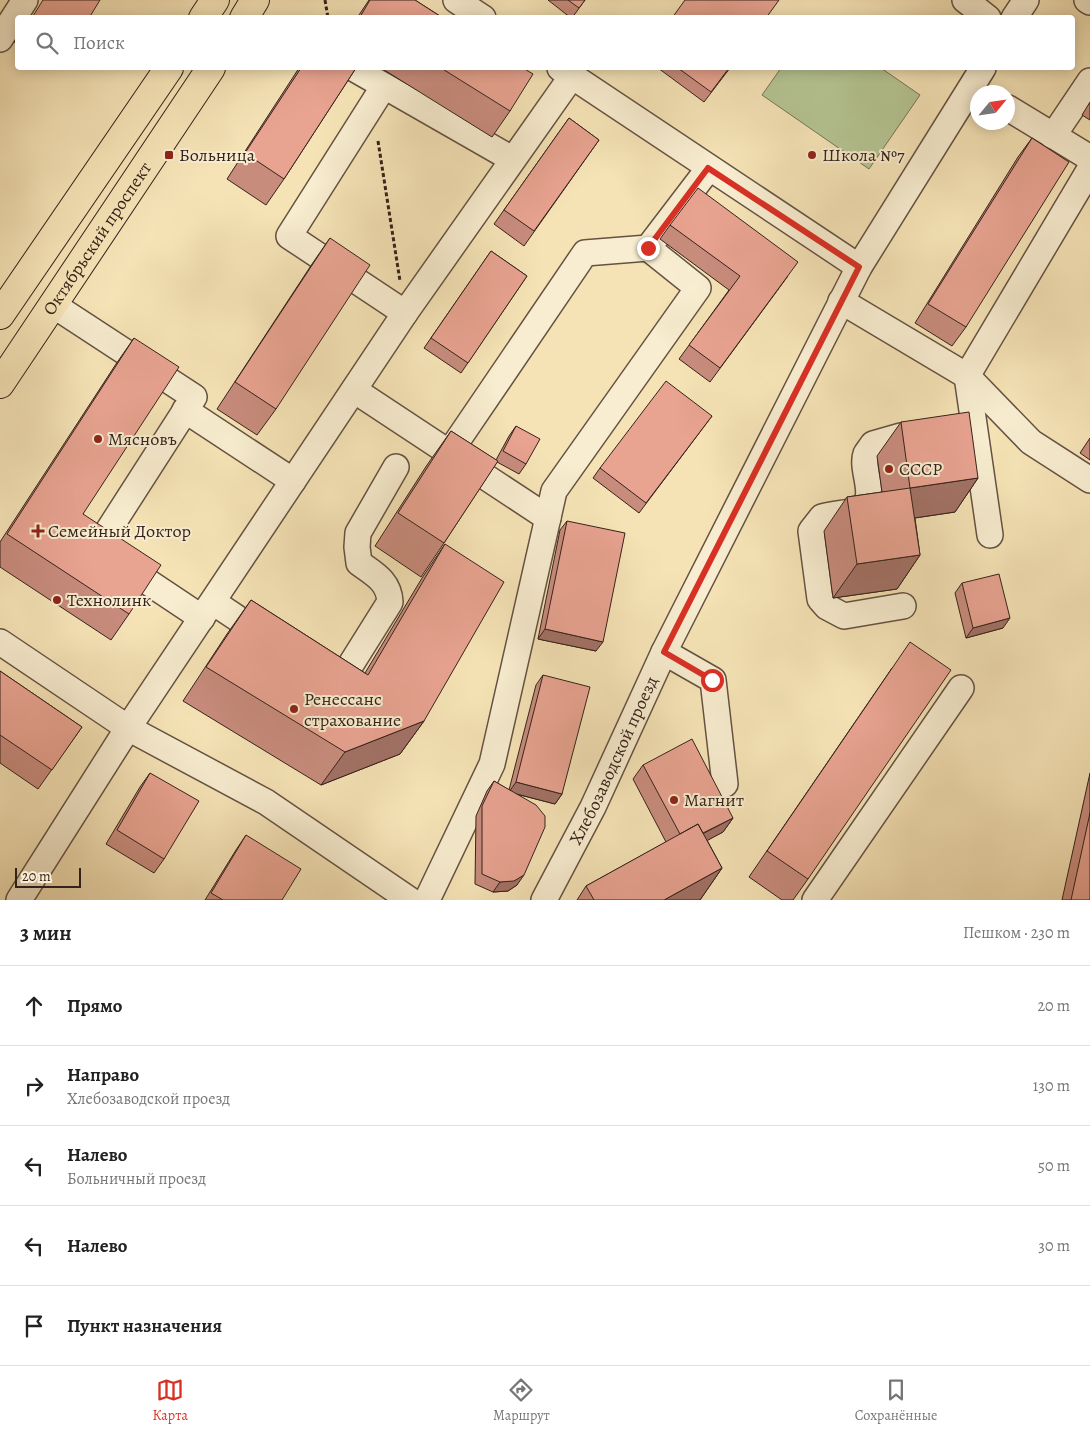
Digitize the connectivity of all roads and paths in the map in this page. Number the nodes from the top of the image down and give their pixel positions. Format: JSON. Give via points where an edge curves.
{"nodes":[{"id":1,"x":25,"y":0,"type":"edge"},
{"id":2,"x":214,"y":0,"type":"edge"},
{"id":3,"x":256,"y":0,"type":"edge"},
{"id":4,"x":325,"y":0,"type":"edge"},
{"id":5,"x":456,"y":0,"type":"edge"},
{"id":6,"x":964,"y":0,"type":"edge"},
{"id":7,"x":1026,"y":0,"type":"edge"},
{"id":8,"x":15,"y":15,"type":"edge"},
{"id":9,"x":205,"y":15,"type":"edge"},
{"id":10,"x":246,"y":15,"type":"edge"},
{"id":11,"x":328,"y":15,"type":"edge"},
{"id":12,"x":478,"y":15,"type":"edge"},
{"id":13,"x":984,"y":15,"type":"edge"},
{"id":14,"x":1016,"y":15,"type":"edge"},
{"id":15,"x":15,"y":16,"type":"edge"},
{"id":16,"x":0,"y":39,"type":"edge"},
{"id":17,"x":167,"y":70,"type":"edge"},
{"id":18,"x":209,"y":70,"type":"edge"},
{"id":19,"x":356,"y":70,"type":"edge"},
{"id":20,"x":566,"y":72,"type":"edge"},
{"id":21,"x":1090,"y":81,"type":"edge"},
{"id":22,"x":979,"y":82,"type":"edge"},
{"id":23,"x":378,"y":96,"type":"junction"},
{"id":24,"x":1015,"y":112,"type":"edge"},
{"id":25,"x":1053,"y":136,"type":"junction"},
{"id":26,"x":1090,"y":158,"type":"edge"},
{"id":27,"x":512,"y":159,"type":"junction"},
{"id":28,"x":708,"y":168,"type":"junction"},
{"id":29,"x":1090,"y":169,"type":"edge"},
{"id":30,"x":648,"y":248,"type":"junction"},
{"id":31,"x":859,"y":267,"type":"junction"},
{"id":32,"x":841,"y":301,"type":"junction"},
{"id":33,"x":51,"y":307,"type":"junction"},
{"id":34,"x":405,"y":313,"type":"junction"},
{"id":35,"x":0,"y":315,"type":"edge"},
{"id":36,"x":967,"y":376,"type":"junction"},
{"id":37,"x":0,"y":384,"type":"edge"},
{"id":38,"x":354,"y":390,"type":"junction"},
{"id":39,"x":185,"y":410,"type":"junction"},
{"id":40,"x":959,"y":430,"type":"junction"},
{"id":41,"x":449,"y":453,"type":"junction"},
{"id":42,"x":396,"y":467,"type":"dead end"},
{"id":43,"x":1090,"y":480,"type":"edge"},
{"id":44,"x":293,"y":481,"type":"junction"},
{"id":45,"x":548,"y":518,"type":"junction"},
{"id":46,"x":990,"y":536,"type":"dead end"},
{"id":47,"x":903,"y":606,"type":"dead end"},
{"id":48,"x":207,"y":610,"type":"junction"},
{"id":49,"x":0,"y":642,"type":"edge"},
{"id":50,"x":284,"y":650,"type":"edge"},
{"id":51,"x":664,"y":652,"type":"junction"},
{"id":52,"x":308,"y":666,"type":"edge"},
{"id":53,"x":961,"y":688,"type":"dead end"},
{"id":54,"x":128,"y":728,"type":"junction"},
{"id":55,"x":725,"y":784,"type":"dead end"},
{"id":56,"x":19,"y":900,"type":"edge"},
{"id":57,"x":410,"y":900,"type":"edge"},
{"id":58,"x":427,"y":900,"type":"edge"},
{"id":59,"x":544,"y":900,"type":"edge"},
{"id":60,"x":815,"y":900,"type":"edge"}],
"edges":[{"from":1,"to":8,"type":"street"},
{"from":2,"to":9,"type":"main road"},
{"from":3,"to":10,"type":"main road"},
{"from":4,"to":11,"type":"path"},
{"from":5,"to":12,"type":"street"},
{"from":6,"to":13,"type":"street"},
{"from":7,"to":14,"type":"street"},
{"from":15,"to":16,"type":"street"},
{"from":17,"to":35,"type":"main road","name":"Октябрьский проспект"},
{"from":18,"to":33,"type":"main road","name":"Октябрьский проспект"},
{"from":19,"to":23,"type":"street"},
{"from":20,"to":27,"type":"street"},
{"from":20,"to":28,"type":"street"},
{"from":21,"to":25,"type":"street"},
{"from":22,"to":31,"type":"street","name":"Хлебозаводской проезд"},
{"from":23,"to":27,"type":"street"},
{"from":23,"to":34,"type":"path"},
{"from":23,"to":34,"type":"street","via":[[288,236]]},
{"from":24,"to":25,"type":"street"},
{"from":25,"to":26,"type":"street"},
{"from":27,"to":34,"type":"street"},
{"from":28,"to":30,"type":"street"},
{"from":28,"to":31,"type":"street"},
{"from":29,"to":36,"type":"street"},
{"from":30,"to":41,"type":"street","via":[[585,253]]},
{"from":30,"to":45,"type":"street","via":[[698,288],[554,491]]},
{"from":31,"to":32,"type":"street","name":"Хлебозаводской проезд"},
{"from":32,"to":36,"type":"street"},
{"from":32,"to":51,"type":"street","name":"Хлебозаводской проезд"},
{"from":33,"to":37,"type":"main road","name":"Октябрьский проспект"},
{"from":33,"to":39,"type":"street","via":[[64,312],[194,397]]},
{"from":34,"to":38,"type":"street"},
{"from":36,"to":40,"type":"street"},
{"from":36,"to":43,"type":"street","via":[[1031,442]]},
{"from":38,"to":41,"type":"street"},
{"from":38,"to":44,"type":"street"},
{"from":39,"to":44,"type":"street"},
{"from":39,"to":48,"type":"street","via":[[97,548]]},
{"from":40,"to":46,"type":"street"},
{"from":40,"to":47,"type":"street","via":[[901,436],[872,444],[866,454],[869,495],[866,503],[860,509],[822,516],[812,531],[820,599],[827,607],[844,616]]},
{"from":41,"to":45,"type":"street"},
{"from":42,"to":52,"type":"street","via":[[358,533],[357,547],[358,563],[383,580],[389,590],[390,602],[343,677],[330,677]]},
{"from":44,"to":48,"type":"street"},
{"from":45,"to":58,"type":"street","via":[[492,764]]},
{"from":48,"to":50,"type":"street"},
{"from":48,"to":54,"type":"street"},
{"from":49,"to":54,"type":"street"},
{"from":51,"to":55,"type":"street","via":[[712,680]]},
{"from":51,"to":59,"type":"street","name":"Хлебозаводской проезд","via":[[593,807]]},
{"from":53,"to":60,"type":"street"},
{"from":54,"to":56,"type":"street"},
{"from":54,"to":57,"type":"street","via":[[266,802]]}]}
